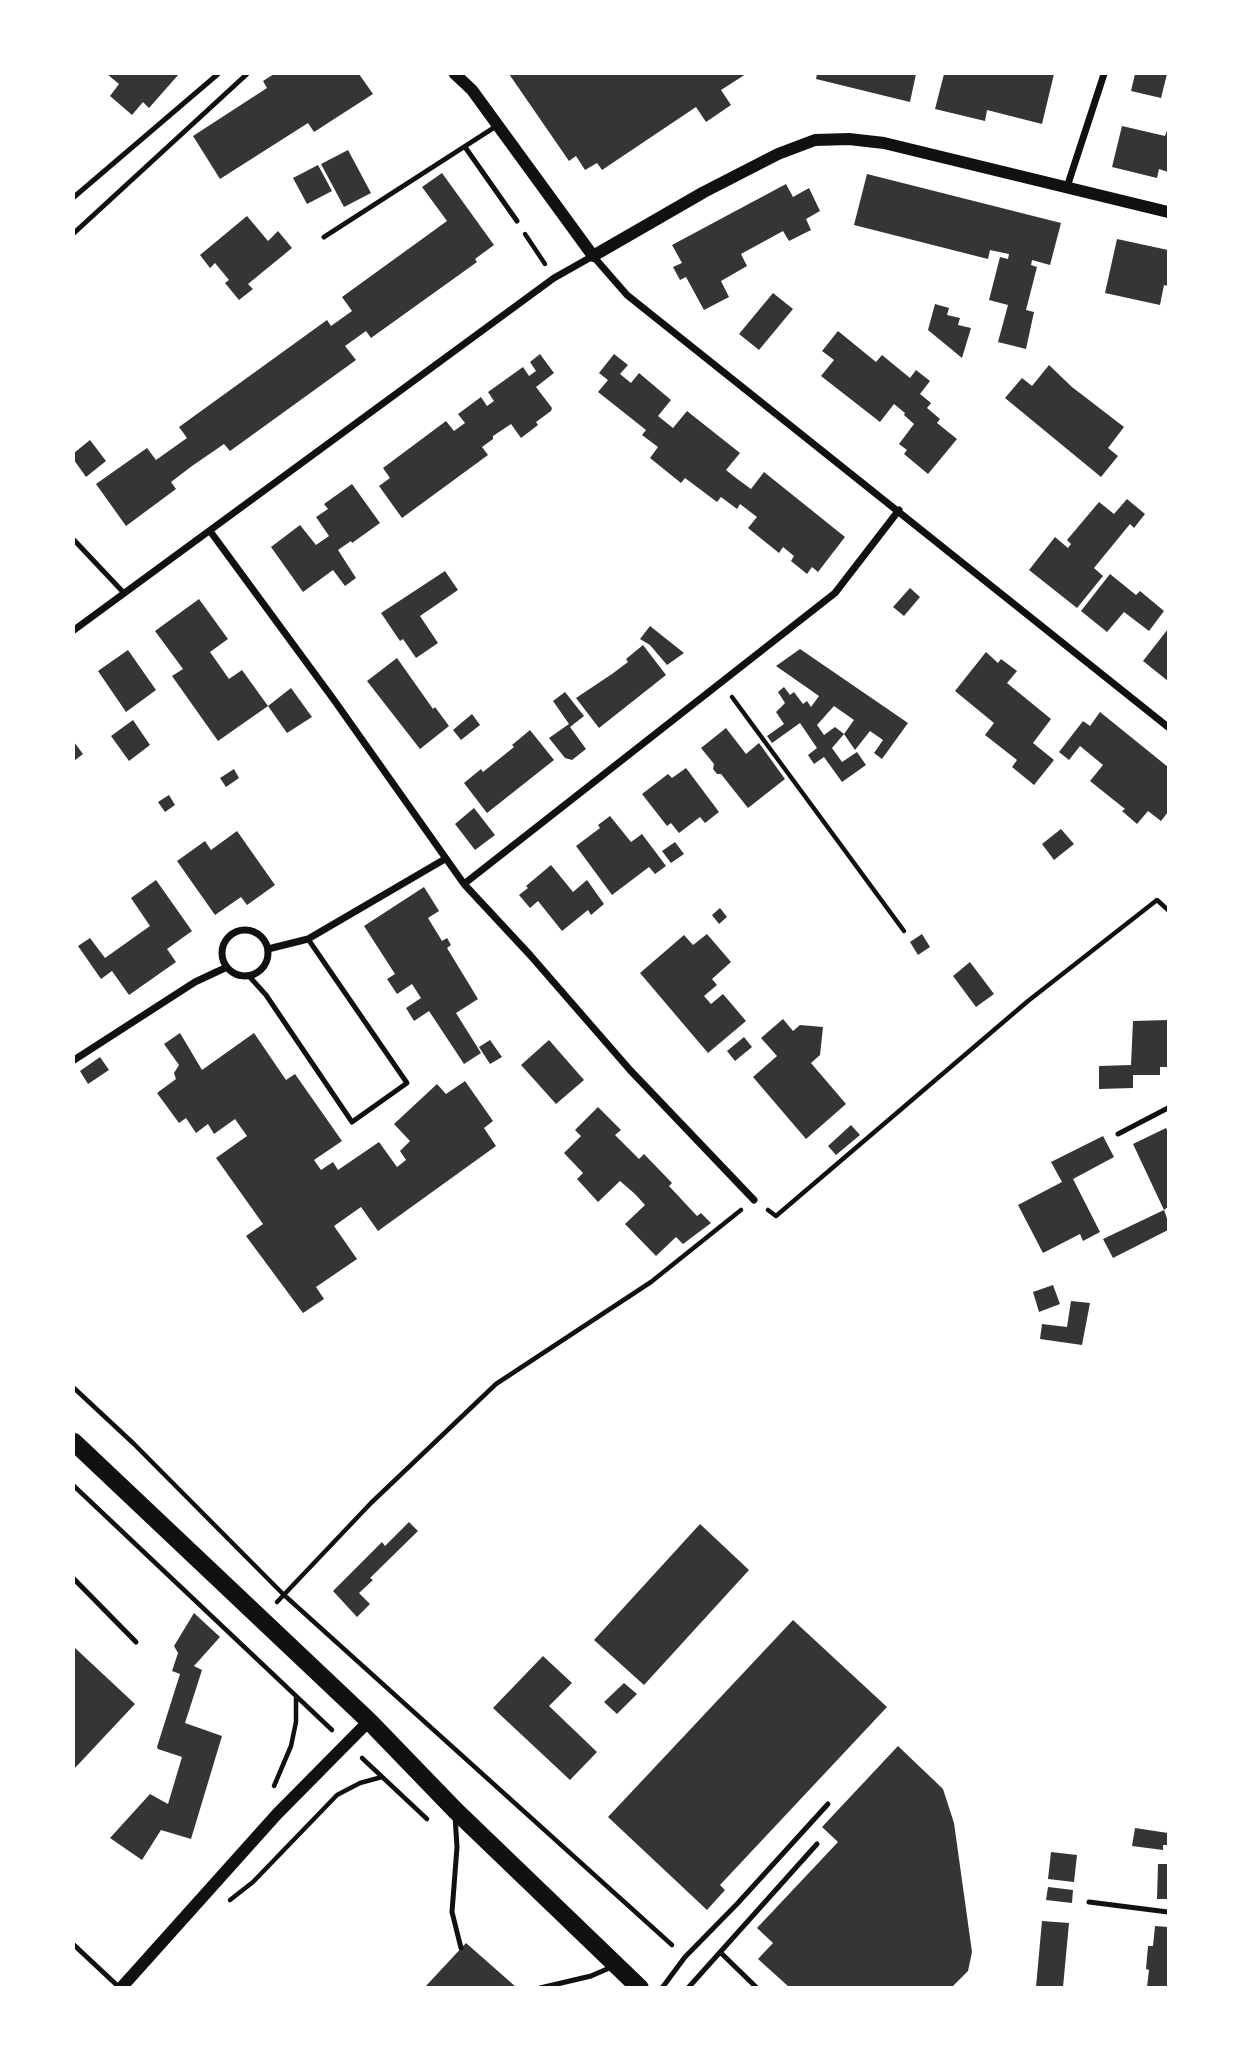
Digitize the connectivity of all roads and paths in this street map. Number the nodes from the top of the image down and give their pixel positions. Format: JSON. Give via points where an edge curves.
{"nodes":[{"id":1,"x":218,"y":74,"type":"edge"},
{"id":2,"x":247,"y":74,"type":"edge"},
{"id":3,"x":455,"y":74,"type":"edge"},
{"id":4,"x":1104,"y":74,"type":"edge"},
{"id":5,"x":498,"y":125,"type":"junction"},
{"id":6,"x":464,"y":147,"type":"junction"},
{"id":7,"x":1067,"y":187,"type":"junction"},
{"id":8,"x":74,"y":197,"type":"edge"},
{"id":9,"x":1168,"y":212,"type":"edge"},
{"id":10,"x":517,"y":221,"type":"joint"},
{"id":11,"x":74,"y":233,"type":"edge"},
{"id":12,"x":324,"y":237,"type":"dead end"},
{"id":13,"x":593,"y":256,"type":"junction"},
{"id":14,"x":554,"y":278,"type":"junction"},
{"id":15,"x":899,"y":510,"type":"junction"},
{"id":16,"x":209,"y":531,"type":"junction"},
{"id":17,"x":74,"y":540,"type":"edge"},
{"id":18,"x":124,"y":593,"type":"junction"},
{"id":19,"x":74,"y":630,"type":"edge"},
{"id":20,"x":722,"y":682,"type":"junction"},
{"id":21,"x":1168,"y":727,"type":"edge"},
{"id":22,"x":445,"y":859,"type":"junction"},
{"id":23,"x":464,"y":884,"type":"junction"},
{"id":24,"x":1168,"y":910,"type":"edge"},
{"id":25,"x":904,"y":931,"type":"dead end"},
{"id":26,"x":308,"y":939,"type":"junction"},
{"id":27,"x":268,"y":949,"type":"junction"},
{"id":28,"x":227,"y":967,"type":"junction"},
{"id":29,"x":248,"y":975,"type":"junction"},
{"id":30,"x":74,"y":1060,"type":"edge"},
{"id":31,"x":1168,"y":1108,"type":"edge"},
{"id":32,"x":1118,"y":1134,"type":"dead end"},
{"id":33,"x":754,"y":1200,"type":"junction"},
{"id":34,"x":74,"y":1388,"type":"edge"},
{"id":35,"x":74,"y":1442,"type":"edge"},
{"id":36,"x":74,"y":1579,"type":"edge"},
{"id":37,"x":284,"y":1594,"type":"junction"},
{"id":38,"x":262,"y":1620,"type":"junction"},
{"id":39,"x":136,"y":1642,"type":"dead end"},
{"id":40,"x":296,"y":1696,"type":"dead end"},
{"id":41,"x":369,"y":1721,"type":"junction"},
{"id":42,"x":382,"y":1777,"type":"dead end"},
{"id":43,"x":828,"y":1804,"type":"dead end"},
{"id":44,"x":455,"y":1810,"type":"junction"},
{"id":45,"x":260,"y":1833,"type":"junction"},
{"id":46,"x":817,"y":1844,"type":"dead end"},
{"id":47,"x":1089,"y":1902,"type":"dead end"},
{"id":48,"x":220,"y":1906,"type":"dead end"},
{"id":49,"x":1168,"y":1912,"type":"edge"},
{"id":50,"x":74,"y":1945,"type":"edge"},
{"id":51,"x":461,"y":1948,"type":"dead end"},
{"id":52,"x":720,"y":1952,"type":"junction"},
{"id":53,"x":685,"y":1957,"type":"junction"},
{"id":54,"x":616,"y":1965,"type":"junction"},
{"id":55,"x":120,"y":1987,"type":"edge"},
{"id":56,"x":540,"y":1987,"type":"edge"},
{"id":57,"x":640,"y":1987,"type":"edge"},
{"id":58,"x":662,"y":1987,"type":"edge"},
{"id":59,"x":688,"y":1987,"type":"edge"},
{"id":60,"x":757,"y":1987,"type":"edge"}],
"edges":[{"from":1,"to":8,"type":"lane"},
{"from":2,"to":11,"type":"lane"},
{"from":3,"to":5,"type":"street"},
{"from":4,"to":7,"type":"street"},
{"from":5,"to":6,"type":"lane"},
{"from":5,"to":13,"type":"street"},
{"from":6,"to":10,"type":"lane"},
{"from":6,"to":12,"type":"lane"},
{"from":7,"to":9,"type":"street"},
{"from":7,"to":13,"type":"street","via":[[884,143],[815,140],[778,153]]},
{"from":10,"to":14,"type":"path"},
{"from":13,"to":14,"type":"street"},
{"from":13,"to":15,"type":"street","via":[[627,295]]},
{"from":14,"to":16,"type":"street"},
{"from":15,"to":20,"type":"street","via":[[835,593]]},
{"from":15,"to":21,"type":"street"},
{"from":16,"to":18,"type":"street"},
{"from":16,"to":22,"type":"street"},
{"from":17,"to":18,"type":"lane"},
{"from":18,"to":19,"type":"street"},
{"from":20,"to":23,"type":"street"},
{"from":20,"to":25,"type":"path"},
{"from":22,"to":23,"type":"street"},
{"from":22,"to":26,"type":"street"},
{"from":23,"to":33,"type":"street"},
{"from":24,"to":33,"type":"path","via":[[1157,900],[1028,1001],[776,1216]]},
{"from":26,"to":27,"type":"street"},
{"from":26,"to":29,"type":"lane","via":[[407,1083],[352,1122]]},
{"from":27,"to":28,"type":"street","via":[[255,932],[233,933],[222,953]]},
{"from":27,"to":29,"type":"street","via":[[261,970]]},
{"from":28,"to":29,"type":"street"},
{"from":28,"to":30,"type":"street","via":[[195,982]]},
{"from":31,"to":32,"type":"lane"},
{"from":33,"to":37,"type":"path","via":[[650,1282],[496,1384]]},
{"from":34,"to":37,"type":"path"},
{"from":35,"to":38,"type":"main road"},
{"from":36,"to":39,"type":"lane"},
{"from":37,"to":38,"type":"path"},
{"from":37,"to":53,"type":"path"},
{"from":38,"to":41,"type":"main road"},
{"from":40,"to":45,"type":"path","via":[[291,1746],[278,1772]]},
{"from":41,"to":44,"type":"main road"},
{"from":41,"to":45,"type":"street"},
{"from":42,"to":48,"type":"path","via":[[337,1795],[253,1882]]},
{"from":43,"to":53,"type":"lane"},
{"from":44,"to":51,"type":"lane","via":[[452,1912]]},
{"from":44,"to":54,"type":"main road"},
{"from":45,"to":55,"type":"street"},
{"from":46,"to":52,"type":"lane"},
{"from":47,"to":49,"type":"lane"},
{"from":50,"to":55,"type":"lane"},
{"from":52,"to":59,"type":"lane"},
{"from":52,"to":60,"type":"lane"},
{"from":53,"to":58,"type":"lane"},
{"from":54,"to":56,"type":"lane","via":[[591,1976]]},
{"from":54,"to":57,"type":"main road"}]}
